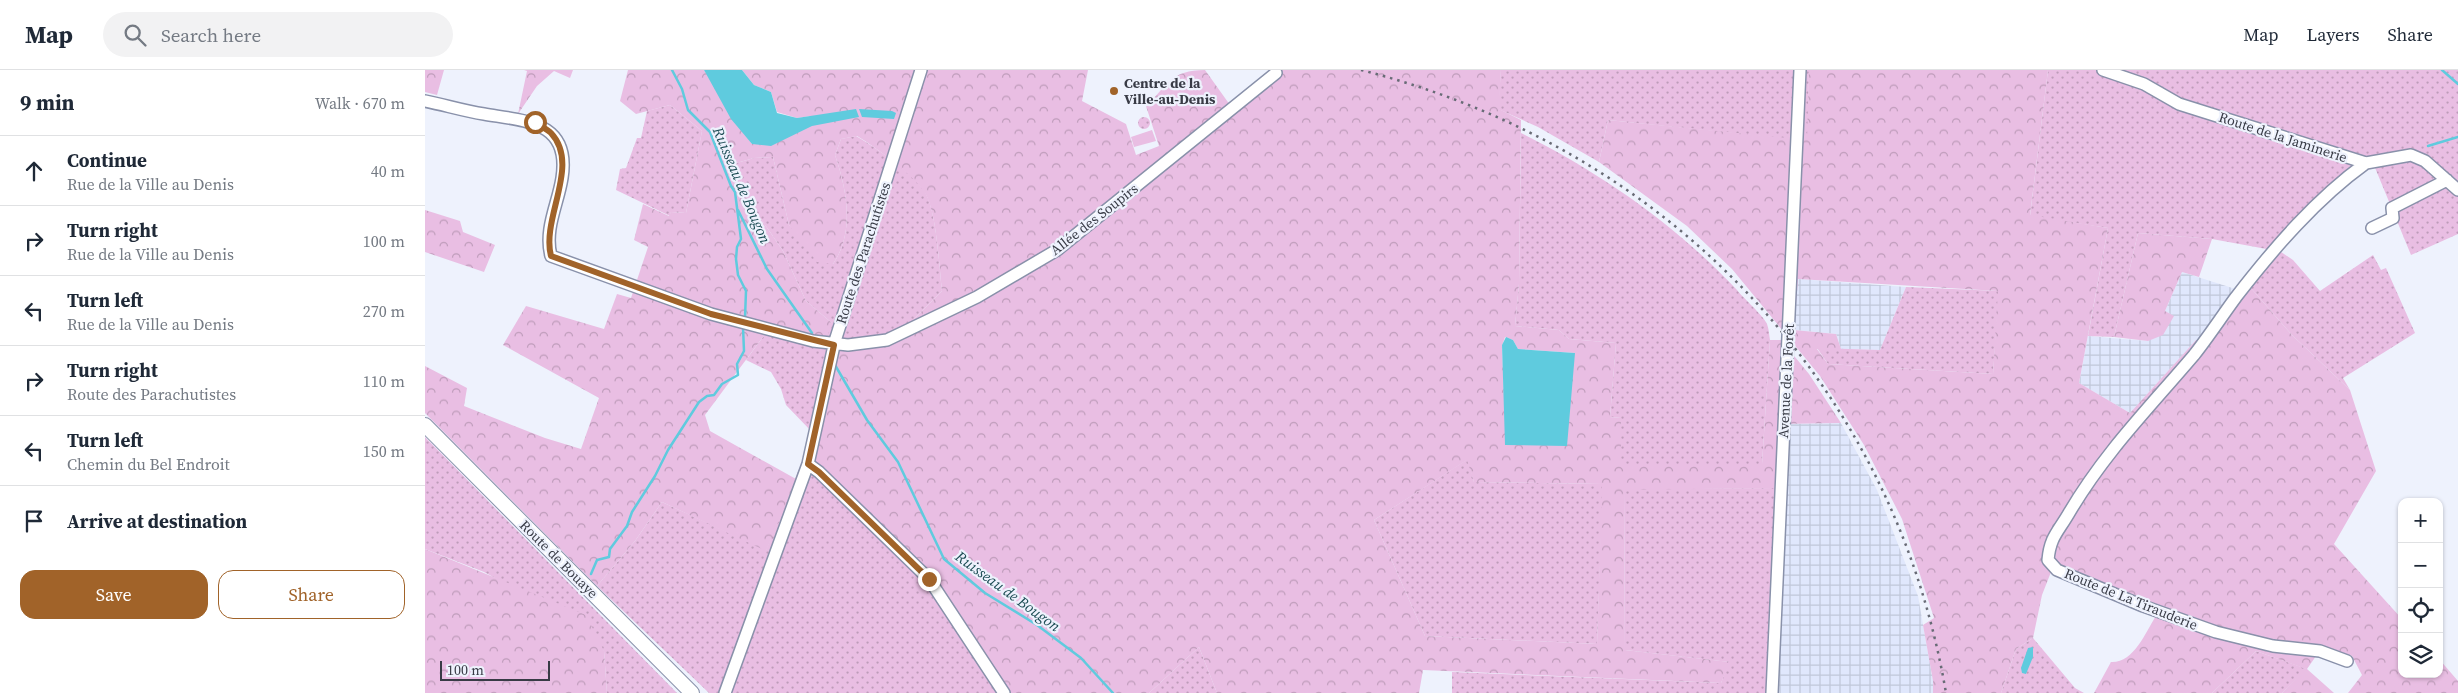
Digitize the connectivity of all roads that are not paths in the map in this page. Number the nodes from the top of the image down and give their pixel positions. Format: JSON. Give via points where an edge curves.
{"nodes":[{"id":1,"x":921,"y":70,"type":"edge"},
{"id":2,"x":1800,"y":70,"type":"edge"},
{"id":3,"x":2103,"y":70,"type":"edge"},
{"id":4,"x":1276,"y":73,"type":"dead end"},
{"id":5,"x":425,"y":100,"type":"edge"},
{"id":6,"x":2366,"y":164,"type":"junction"},
{"id":7,"x":2447,"y":180,"type":"junction"},
{"id":8,"x":2458,"y":190,"type":"edge"},
{"id":9,"x":2372,"y":228,"type":"dead end"},
{"id":10,"x":834,"y":345,"type":"junction"},
{"id":11,"x":425,"y":425,"type":"edge"},
{"id":12,"x":808,"y":464,"type":"junction"},
{"id":13,"x":2347,"y":661,"type":"dead end"},
{"id":14,"x":692,"y":693,"type":"edge"},
{"id":15,"x":725,"y":693,"type":"edge"},
{"id":16,"x":1004,"y":693,"type":"edge"},
{"id":17,"x":1772,"y":693,"type":"edge"}],
"edges":[{"from":1,"to":10,"type":"street","name":"Route des Parachutistes"},
{"from":2,"to":17,"type":"street","name":"Avenue de la Forêt"},
{"from":3,"to":6,"type":"street","name":"Route de la Jaminerie","via":[[2137,81],[2179,104]]},
{"from":4,"to":10,"type":"street","name":"Allée des Soupirs","via":[[1057,250],[977,297],[887,340]]},
{"from":5,"to":10,"type":"street","name":"Allée des Soupirs","via":[[535,122],[551,134],[562,152],[562,177],[553,211],[551,256],[711,314]]},
{"from":6,"to":7,"type":"street","name":"Route de la Jaminerie","via":[[2411,155],[2425,161]]},
{"from":6,"to":13,"type":"street","name":"Route de La Tirauderie","via":[[2297,226],[2113,447],[2085,484],[2049,543],[2048,560],[2057,570],[2216,632],[2273,646],[2320,651]]},
{"from":7,"to":8,"type":"street","name":"Route de la Jaminerie"},
{"from":7,"to":9,"type":"street","via":[[2392,208],[2393,218]]},
{"from":10,"to":12,"type":"street","name":"Route des Parachutistes"},
{"from":11,"to":14,"type":"main road","name":"Route de Bouaye"},
{"from":12,"to":15,"type":"street","name":"Route des Parachutistes"},
{"from":12,"to":16,"type":"street","via":[[929,579]]}]}
